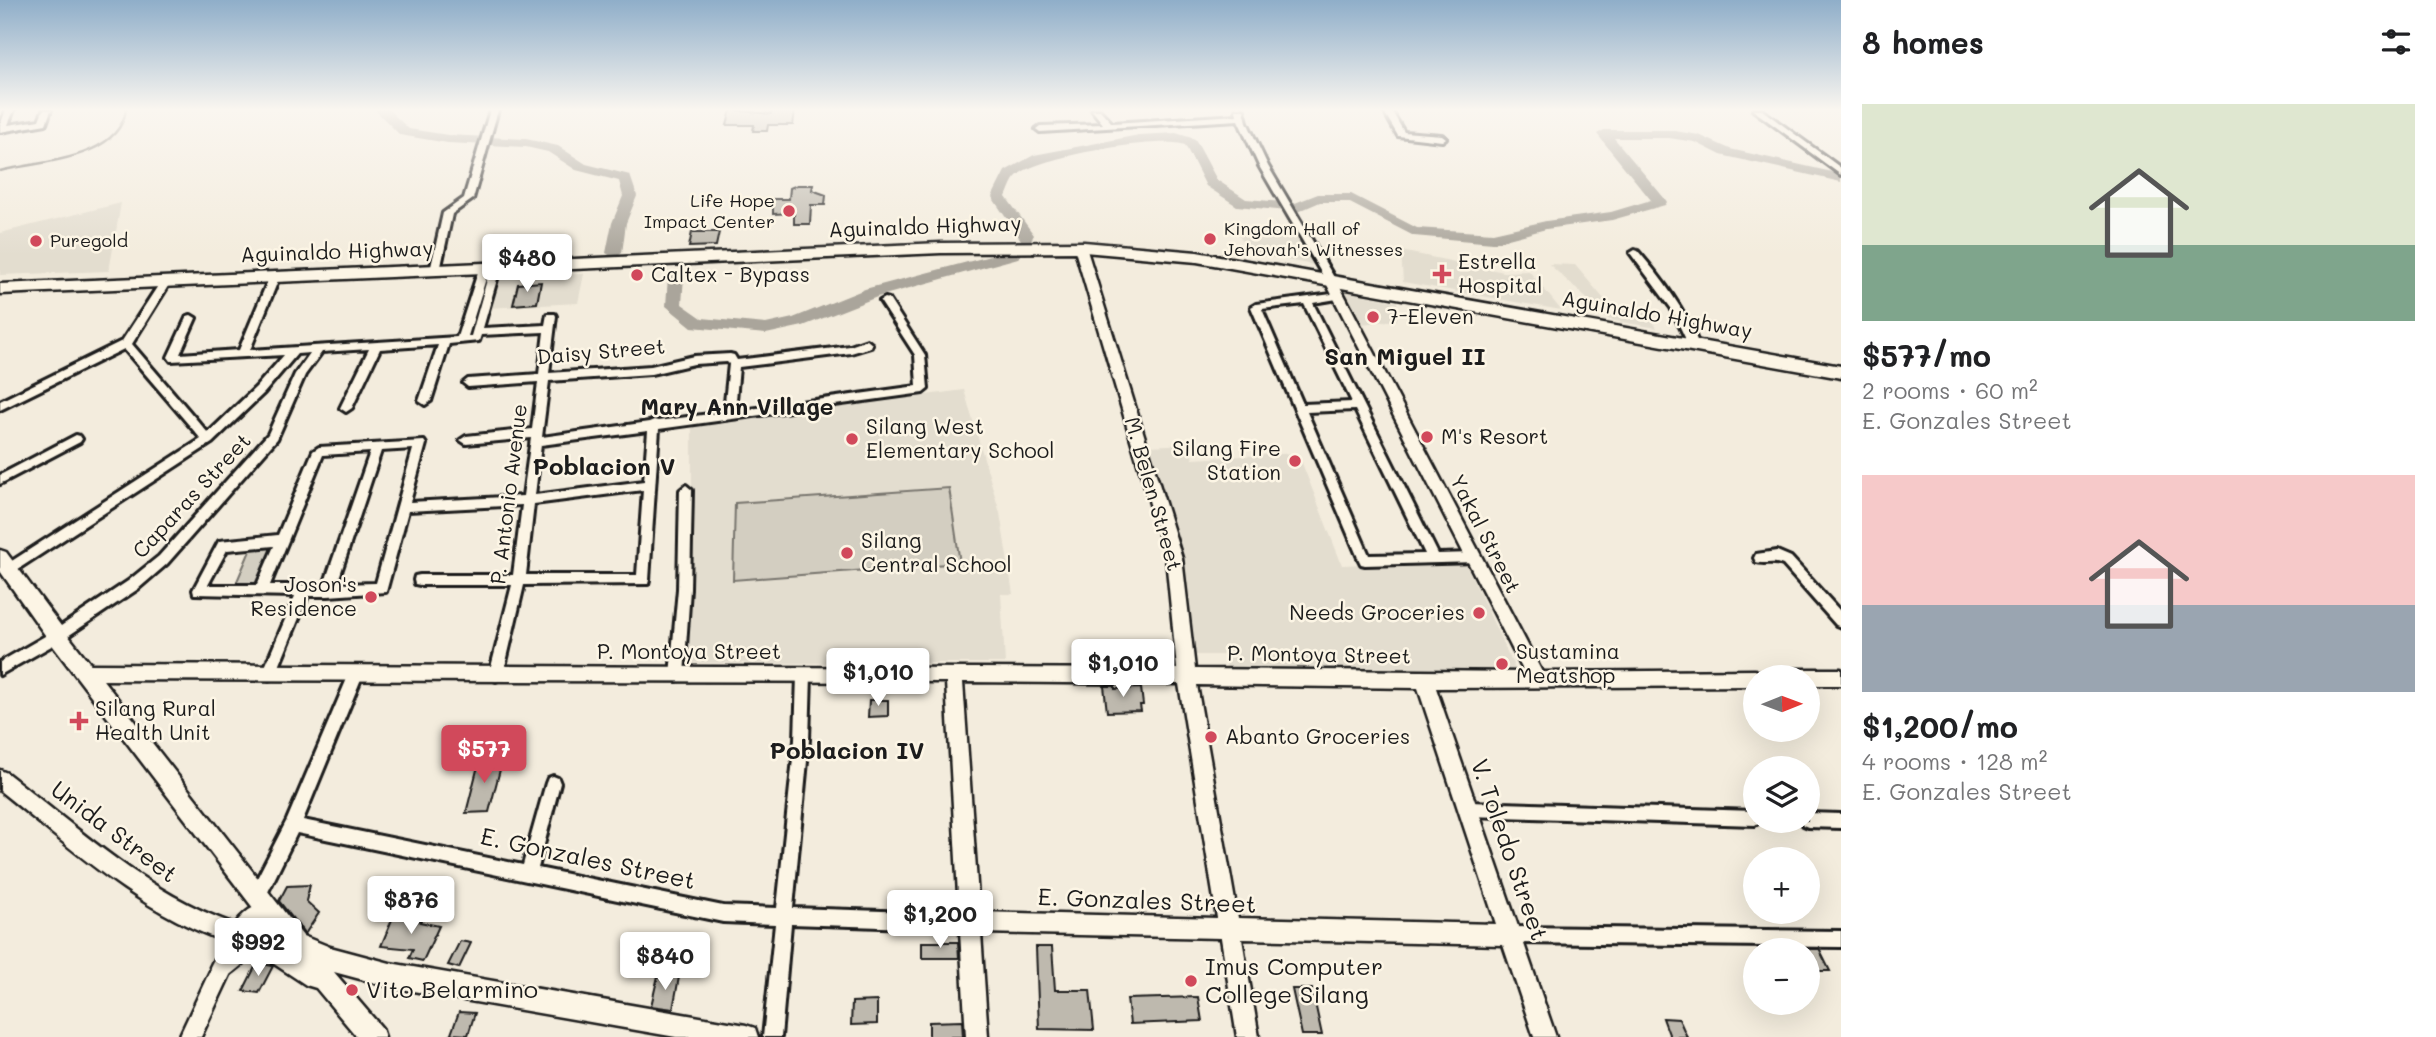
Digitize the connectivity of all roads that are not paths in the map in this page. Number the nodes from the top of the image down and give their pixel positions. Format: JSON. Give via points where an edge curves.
{"nodes":[{"id":1,"x":480,"y":158,"type":"edge"},
{"id":2,"x":1263,"y":158,"type":"edge"},
{"id":3,"x":1823,"y":158,"type":"edge"},
{"id":4,"x":1841,"y":172,"type":"edge"},
{"id":5,"x":1080,"y":247,"type":"junction"},
{"id":6,"x":1635,"y":253,"type":"dead end"},
{"id":7,"x":489,"y":269,"type":"junction"},
{"id":8,"x":435,"y":271,"type":"junction"},
{"id":9,"x":274,"y":278,"type":"junction"},
{"id":10,"x":1330,"y":279,"type":"junction"},
{"id":11,"x":165,"y":283,"type":"junction"},
{"id":12,"x":0,"y":289,"type":"edge"},
{"id":13,"x":1339,"y":296,"type":"junction"},
{"id":14,"x":885,"y":301,"type":"dead end"},
{"id":15,"x":1308,"y":302,"type":"junction"},
{"id":16,"x":191,"y":318,"type":"dead end"},
{"id":17,"x":477,"y":332,"type":"junction"},
{"id":18,"x":461,"y":340,"type":"junction"},
{"id":19,"x":445,"y":341,"type":"junction"},
{"id":20,"x":126,"y":344,"type":"junction"},
{"id":21,"x":867,"y":344,"type":"dead end"},
{"id":22,"x":376,"y":345,"type":"junction"},
{"id":23,"x":1694,"y":345,"type":"junction"},
{"id":24,"x":319,"y":349,"type":"junction"},
{"id":25,"x":294,"y":350,"type":"junction"},
{"id":26,"x":243,"y":354,"type":"junction"},
{"id":27,"x":734,"y":364,"type":"junction"},
{"id":28,"x":1841,"y":372,"type":"edge"},
{"id":29,"x":543,"y":377,"type":"junction"},
{"id":30,"x":468,"y":383,"type":"dead end"},
{"id":31,"x":922,"y":389,"type":"joint"},
{"id":32,"x":425,"y":401,"type":"dead end"},
{"id":33,"x":0,"y":406,"type":"edge"},
{"id":34,"x":1359,"y":406,"type":"junction"},
{"id":35,"x":346,"y":408,"type":"dead end"},
{"id":36,"x":1300,"y":408,"type":"junction"},
{"id":37,"x":729,"y":414,"type":"junction"},
{"id":38,"x":654,"y":424,"type":"junction"},
{"id":39,"x":536,"y":437,"type":"junction"},
{"id":40,"x":76,"y":439,"type":"dead end"},
{"id":41,"x":208,"y":440,"type":"junction"},
{"id":42,"x":466,"y":440,"type":"dead end"},
{"id":43,"x":377,"y":447,"type":"junction"},
{"id":44,"x":0,"y":480,"type":"edge"},
{"id":45,"x":649,"y":485,"type":"junction"},
{"id":46,"x":686,"y":490,"type":"dead end"},
{"id":47,"x":528,"y":500,"type":"junction"},
{"id":48,"x":403,"y":507,"type":"junction"},
{"id":49,"x":282,"y":540,"type":"junction"},
{"id":50,"x":1473,"y":558,"type":"junction"},
{"id":51,"x":1760,"y":558,"type":"dead end"},
{"id":52,"x":1434,"y":559,"type":"junction"},
{"id":53,"x":5,"y":563,"type":"edge"},
{"id":54,"x":420,"y":580,"type":"dead end"},
{"id":55,"x":519,"y":581,"type":"junction"},
{"id":56,"x":303,"y":591,"type":"junction"},
{"id":57,"x":328,"y":591,"type":"junction"},
{"id":58,"x":261,"y":592,"type":"junction"},
{"id":59,"x":1841,"y":621,"type":"edge"},
{"id":60,"x":57,"y":636,"type":"junction"},
{"id":61,"x":0,"y":669,"type":"edge"},
{"id":62,"x":85,"y":672,"type":"junction"},
{"id":63,"x":269,"y":674,"type":"junction"},
{"id":64,"x":356,"y":674,"type":"junction"},
{"id":65,"x":954,"y":674,"type":"junction"},
{"id":66,"x":496,"y":675,"type":"junction"},
{"id":67,"x":677,"y":675,"type":"junction"},
{"id":68,"x":804,"y":675,"type":"junction"},
{"id":69,"x":1187,"y":676,"type":"junction"},
{"id":70,"x":1820,"y":677,"type":"edge"},
{"id":71,"x":1841,"y":677,"type":"edge"},
{"id":72,"x":1743,"y":678,"type":"edge"},
{"id":73,"x":1423,"y":680,"type":"junction"},
{"id":74,"x":1536,"y":680,"type":"junction"},
{"id":75,"x":2,"y":782,"type":"edge"},
{"id":76,"x":553,"y":783,"type":"dead end"},
{"id":77,"x":1468,"y":809,"type":"junction"},
{"id":78,"x":1743,"y":818,"type":"edge"},
{"id":79,"x":1820,"y":820,"type":"edge"},
{"id":80,"x":1841,"y":821,"type":"edge"},
{"id":81,"x":293,"y":825,"type":"junction"},
{"id":82,"x":528,"y":873,"type":"junction"},
{"id":83,"x":258,"y":894,"type":"junction"},
{"id":84,"x":275,"y":916,"type":"junction"},
{"id":85,"x":786,"y":917,"type":"junction"},
{"id":86,"x":971,"y":922,"type":"junction"},
{"id":87,"x":1231,"y":930,"type":"junction"},
{"id":88,"x":249,"y":934,"type":"junction"},
{"id":89,"x":1511,"y":935,"type":"junction"},
{"id":90,"x":1841,"y":939,"type":"edge"},
{"id":91,"x":295,"y":944,"type":"junction"},
{"id":92,"x":222,"y":967,"type":"joint"},
{"id":93,"x":328,"y":986,"type":"junction"},
{"id":94,"x":190,"y":1037,"type":"edge"},
{"id":95,"x":373,"y":1037,"type":"edge"},
{"id":96,"x":746,"y":1037,"type":"edge"},
{"id":97,"x":772,"y":1037,"type":"edge"},
{"id":98,"x":976,"y":1037,"type":"edge"},
{"id":99,"x":1248,"y":1037,"type":"edge"},
{"id":100,"x":1545,"y":1037,"type":"edge"}],
"edges":[{"from":1,"to":8,"type":"street","via":[[468,199],[448,213]]},
{"from":2,"to":10,"type":"street","name":"Yakal Street"},
{"from":3,"to":4,"type":"street"},
{"from":5,"to":7,"type":"main road","name":"Aguinaldo Highway","via":[[941,247]]},
{"from":5,"to":10,"type":"main road","name":"Aguinaldo Highway","via":[[1187,256]]},
{"from":5,"to":69,"type":"street","name":"M. Belen Street","via":[[1174,558]]},
{"from":6,"to":23,"type":"street","via":[[1686,323]]},
{"from":7,"to":8,"type":"main road","name":"Aguinaldo Highway"},
{"from":7,"to":17,"type":"street"},
{"from":7,"to":18,"type":"street"},
{"from":8,"to":9,"type":"main road","name":"Aguinaldo Highway"},
{"from":9,"to":11,"type":"main road","name":"Aguinaldo Highway"},
{"from":9,"to":26,"type":"street"},
{"from":10,"to":13,"type":"street","name":"Yakal Street"},
{"from":10,"to":23,"type":"main road","name":"Aguinaldo Highway"},
{"from":11,"to":12,"type":"main road","name":"Aguinaldo Highway"},
{"from":11,"to":20,"type":"street"},
{"from":13,"to":15,"type":"street"},
{"from":13,"to":50,"type":"street","name":"Yakal Street"},
{"from":14,"to":31,"type":"street","via":[[920,355]]},
{"from":15,"to":34,"type":"street"},
{"from":15,"to":36,"type":"street","via":[[1256,307]]},
{"from":16,"to":26,"type":"street","via":[[173,357]]},
{"from":17,"to":18,"type":"street","via":[[475,339]]},
{"from":17,"to":29,"type":"street","name":"P. Antonio Avenue","via":[[550,322]]},
{"from":18,"to":19,"type":"street"},
{"from":19,"to":22,"type":"street"},
{"from":19,"to":32,"type":"street"},
{"from":20,"to":33,"type":"street"},
{"from":20,"to":41,"type":"street"},
{"from":21,"to":27,"type":"street","name":"Daisy Street"},
{"from":22,"to":24,"type":"street"},
{"from":22,"to":35,"type":"street"},
{"from":23,"to":28,"type":"main road","name":"Aguinaldo Highway"},
{"from":24,"to":25,"type":"street"},
{"from":24,"to":60,"type":"street","name":"Caparas Street","via":[[300,374],[273,436],[163,560]]},
{"from":25,"to":26,"type":"street"},
{"from":25,"to":41,"type":"street"},
{"from":27,"to":29,"type":"street","name":"Daisy Street","via":[[730,358],[718,357],[651,370]]},
{"from":27,"to":37,"type":"street"},
{"from":29,"to":30,"type":"street","name":"Daisy Street"},
{"from":29,"to":39,"type":"street","name":"P. Antonio Avenue"},
{"from":31,"to":37,"type":"street"},
{"from":34,"to":36,"type":"street"},
{"from":34,"to":52,"type":"street"},
{"from":36,"to":52,"type":"street","via":[[1365,560]]},
{"from":37,"to":38,"type":"street"},
{"from":38,"to":39,"type":"street"},
{"from":38,"to":45,"type":"street"},
{"from":39,"to":42,"type":"street"},
{"from":39,"to":47,"type":"street","name":"P. Antonio Avenue"},
{"from":40,"to":44,"type":"street"},
{"from":41,"to":53,"type":"street"},
{"from":43,"to":48,"type":"street","via":[[420,444]]},
{"from":43,"to":49,"type":"street","via":[[319,451]]},
{"from":43,"to":57,"type":"street"},
{"from":45,"to":47,"type":"street"},
{"from":45,"to":55,"type":"street","via":[[643,580]]},
{"from":46,"to":67,"type":"street"},
{"from":47,"to":48,"type":"street"},
{"from":47,"to":55,"type":"street","name":"P. Antonio Avenue"},
{"from":48,"to":57,"type":"street","via":[[381,588]]},
{"from":49,"to":58,"type":"street"},
{"from":49,"to":58,"type":"street","via":[[223,545],[199,590]]},
{"from":50,"to":52,"type":"street"},
{"from":50,"to":74,"type":"street","name":"Yakal Street"},
{"from":51,"to":59,"type":"street","via":[[1777,556],[1787,561]]},
{"from":53,"to":60,"type":"main road"},
{"from":54,"to":55,"type":"street"},
{"from":55,"to":66,"type":"street","name":"P. Antonio Avenue"},
{"from":56,"to":57,"type":"street"},
{"from":56,"to":58,"type":"street"},
{"from":56,"to":63,"type":"street"},
{"from":60,"to":61,"type":"street","name":"Caparas Street"},
{"from":60,"to":62,"type":"main road"},
{"from":62,"to":63,"type":"street","name":"P. Montoya Street"},
{"from":62,"to":83,"type":"main road"},
{"from":63,"to":64,"type":"street","name":"P. Montoya Street"},
{"from":64,"to":66,"type":"street","name":"P. Montoya Street"},
{"from":64,"to":81,"type":"street"},
{"from":65,"to":68,"type":"street","name":"P. Montoya Street"},
{"from":65,"to":69,"type":"street","name":"P. Montoya Street"},
{"from":65,"to":86,"type":"street"},
{"from":66,"to":67,"type":"street","name":"P. Montoya Street"},
{"from":67,"to":68,"type":"street","name":"P. Montoya Street"},
{"from":68,"to":85,"type":"street"},
{"from":69,"to":73,"type":"street","name":"P. Montoya Street"},
{"from":69,"to":87,"type":"street","name":"M. Belen Street"},
{"from":70,"to":71,"type":"street"},
{"from":72,"to":74,"type":"street","name":"P. Montoya Street"},
{"from":73,"to":74,"type":"street","name":"P. Montoya Street"},
{"from":73,"to":77,"type":"street","name":"V. Toledo Street"},
{"from":75,"to":88,"type":"street","name":"Unida Street","via":[[141,890],[200,922]]},
{"from":76,"to":82,"type":"street"},
{"from":77,"to":78,"type":"street"},
{"from":77,"to":89,"type":"street","name":"V. Toledo Street"},
{"from":79,"to":80,"type":"street"},
{"from":81,"to":82,"type":"street","name":"E. Gonzales Street"},
{"from":81,"to":83,"type":"street"},
{"from":82,"to":85,"type":"street","name":"E. Gonzales Street","via":[[723,914]]},
{"from":83,"to":84,"type":"main road"},
{"from":83,"to":88,"type":"street"},
{"from":84,"to":88,"type":"street","via":[[258,914]]},
{"from":84,"to":91,"type":"main road"},
{"from":85,"to":86,"type":"street","name":"E. Gonzales Street"},
{"from":85,"to":97,"type":"street"},
{"from":86,"to":87,"type":"street","name":"E. Gonzales Street"},
{"from":86,"to":98,"type":"street"},
{"from":87,"to":89,"type":"street","name":"E. Gonzales Street"},
{"from":87,"to":99,"type":"street","name":"M. Belen Street"},
{"from":88,"to":92,"type":"main road"},
{"from":88,"to":93,"type":"main road"},
{"from":89,"to":90,"type":"street","name":"E. Gonzales Street"},
{"from":89,"to":100,"type":"street","name":"V. Toledo Street"},
{"from":91,"to":93,"type":"main road"},
{"from":91,"to":96,"type":"main road","via":[[329,959],[390,975]]},
{"from":92,"to":94,"type":"street"},
{"from":93,"to":95,"type":"main road"}]}
